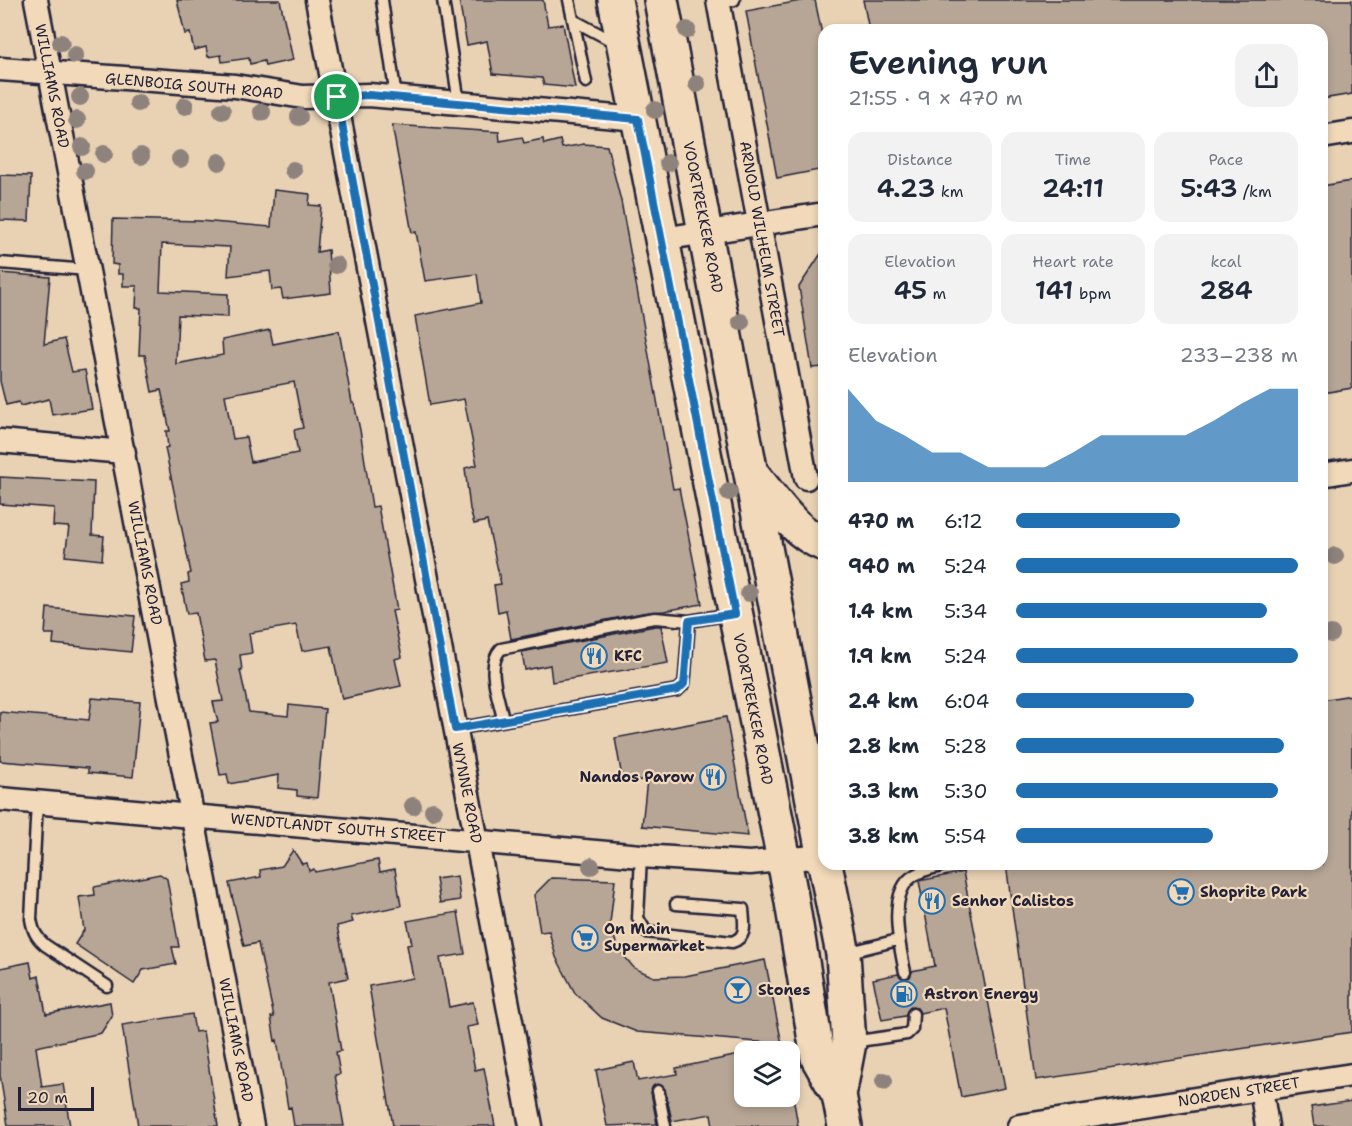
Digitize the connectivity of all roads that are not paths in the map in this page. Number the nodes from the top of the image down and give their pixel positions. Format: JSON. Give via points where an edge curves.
{"nodes":[{"id":1,"x":36,"y":0,"type":"edge"},
{"id":2,"x":317,"y":0,"type":"edge"},
{"id":3,"x":381,"y":0,"type":"edge"},
{"id":4,"x":443,"y":0,"type":"edge"},
{"id":5,"x":568,"y":0,"type":"edge"},
{"id":6,"x":615,"y":0,"type":"edge"},
{"id":7,"x":661,"y":1,"type":"edge"},
{"id":8,"x":724,"y":1,"type":"edge"},
{"id":9,"x":573,"y":20,"type":"junction"},
{"id":10,"x":624,"y":47,"type":"junction"},
{"id":11,"x":0,"y":69,"type":"edge"},
{"id":12,"x":50,"y":73,"type":"junction"},
{"id":13,"x":586,"y":82,"type":"dead end"},
{"id":14,"x":337,"y":97,"type":"junction"},
{"id":15,"x":396,"y":98,"type":"junction"},
{"id":16,"x":459,"y":103,"type":"junction"},
{"id":17,"x":638,"y":119,"type":"junction"},
{"id":18,"x":1352,"y":132,"type":"edge"},
{"id":19,"x":1328,"y":136,"type":"edge"},
{"id":20,"x":818,"y":215,"type":"edge"},
{"id":21,"x":759,"y":224,"type":"junction"},
{"id":22,"x":706,"y":233,"type":"junction"},
{"id":23,"x":662,"y":239,"type":"junction"},
{"id":24,"x":0,"y":263,"type":"edge"},
{"id":25,"x":88,"y":270,"type":"junction"},
{"id":26,"x":0,"y":441,"type":"edge"},
{"id":27,"x":124,"y":452,"type":"junction"},
{"id":28,"x":1352,"y":470,"type":"edge"},
{"id":29,"x":752,"y":474,"type":"junction"},
{"id":30,"x":1328,"y":474,"type":"edge"},
{"id":31,"x":807,"y":478,"type":"dead end"},
{"id":32,"x":818,"y":542,"type":"edge"},
{"id":33,"x":735,"y":614,"type":"junction"},
{"id":34,"x":689,"y":621,"type":"junction"},
{"id":35,"x":503,"y":719,"type":"junction"},
{"id":36,"x":455,"y":729,"type":"junction"},
{"id":37,"x":0,"y":799,"type":"edge"},
{"id":38,"x":37,"y":802,"type":"junction"},
{"id":39,"x":192,"y":815,"type":"junction"},
{"id":40,"x":818,"y":829,"type":"edge"},
{"id":41,"x":476,"y":840,"type":"junction"},
{"id":42,"x":641,"y":856,"type":"junction"},
{"id":43,"x":818,"y":856,"type":"edge"},
{"id":44,"x":783,"y":860,"type":"junction"},
{"id":45,"x":826,"y":870,"type":"edge"},
{"id":46,"x":927,"y":870,"type":"edge"},
{"id":47,"x":676,"y":904,"type":"dead end"},
{"id":48,"x":898,"y":940,"type":"junction"},
{"id":49,"x":843,"y":954,"type":"junction"},
{"id":50,"x":905,"y":972,"type":"dead end"},
{"id":51,"x":107,"y":986,"type":"dead end"},
{"id":52,"x":913,"y":1014,"type":"dead end"},
{"id":53,"x":849,"y":1043,"type":"junction"},
{"id":54,"x":1352,"y":1075,"type":"edge"},
{"id":55,"x":1261,"y":1089,"type":"junction"},
{"id":56,"x":658,"y":1091,"type":"dead end"},
{"id":57,"x":842,"y":1111,"type":"edge"},
{"id":58,"x":252,"y":1126,"type":"edge"},
{"id":59,"x":531,"y":1126,"type":"edge"},
{"id":60,"x":665,"y":1126,"type":"edge"},
{"id":61,"x":1019,"y":1126,"type":"edge"},
{"id":62,"x":1267,"y":1126,"type":"edge"}],
"edges":[{"from":1,"to":12,"type":"street","name":"WILLIAMS ROAD"},
{"from":2,"to":14,"type":"street","name":"WYNNE ROAD"},
{"from":3,"to":15,"type":"lane"},
{"from":4,"to":16,"type":"lane"},
{"from":5,"to":9,"type":"lane"},
{"from":6,"to":10,"type":"main road","name":"VOORTREKKER ROAD"},
{"from":7,"to":22,"type":"main road","name":"VOORTREKKER ROAD"},
{"from":8,"to":21,"type":"street","name":"ARNOLD WILHELM STREET"},
{"from":9,"to":10,"type":"lane"},
{"from":9,"to":13,"type":"lane"},
{"from":10,"to":17,"type":"main road","name":"VOORTREKKER ROAD"},
{"from":11,"to":12,"type":"street","name":"GLENBOIG SOUTH ROAD"},
{"from":12,"to":14,"type":"street","name":"GLENBOIG SOUTH ROAD"},
{"from":12,"to":25,"type":"street","name":"WILLIAMS ROAD"},
{"from":14,"to":15,"type":"street","name":"GLENBOIG SOUTH ROAD"},
{"from":14,"to":36,"type":"street","name":"WYNNE ROAD"},
{"from":15,"to":16,"type":"street","name":"GLENBOIG SOUTH ROAD"},
{"from":16,"to":17,"type":"street","name":"GLENBOIG SOUTH ROAD"},
{"from":17,"to":23,"type":"main road","name":"VOORTREKKER ROAD"},
{"from":18,"to":19,"type":"street"},
{"from":20,"to":21,"type":"street"},
{"from":21,"to":22,"type":"street"},
{"from":21,"to":31,"type":"street","name":"ARNOLD WILHELM STREET"},
{"from":22,"to":23,"type":"street"},
{"from":22,"to":29,"type":"main road","name":"VOORTREKKER ROAD"},
{"from":23,"to":33,"type":"main road","name":"VOORTREKKER ROAD"},
{"from":24,"to":25,"type":"lane"},
{"from":25,"to":27,"type":"street","name":"WILLIAMS ROAD"},
{"from":26,"to":27,"type":"street"},
{"from":27,"to":39,"type":"street","name":"WILLIAMS ROAD"},
{"from":28,"to":30,"type":"street"},
{"from":29,"to":32,"type":"main road","via":[[802,531]]},
{"from":29,"to":40,"type":"main road","name":"VOORTREKKER ROAD"},
{"from":33,"to":34,"type":"lane"},
{"from":33,"to":44,"type":"main road","name":"VOORTREKKER ROAD"},
{"from":34,"to":35,"type":"lane","via":[[684,684],[678,690]]},
{"from":34,"to":35,"type":"lane","via":[[655,618],[501,649],[493,666]]},
{"from":35,"to":36,"type":"lane"},
{"from":36,"to":41,"type":"street","name":"WYNNE ROAD"},
{"from":37,"to":38,"type":"street","name":"WENDTLANDT SOUTH STREET"},
{"from":38,"to":39,"type":"street","name":"WENDTLANDT SOUTH STREET"},
{"from":38,"to":51,"type":"lane","via":[[32,927],[45,945]]},
{"from":39,"to":41,"type":"street","name":"WENDTLANDT SOUTH STREET"},
{"from":39,"to":58,"type":"street","name":"WILLIAMS ROAD"},
{"from":41,"to":42,"type":"street","name":"WENDTLANDT SOUTH STREET"},
{"from":41,"to":59,"type":"street","name":"WYNNE ROAD"},
{"from":42,"to":44,"type":"street","name":"WENDTLANDT SOUTH STREET","via":[[750,863]]},
{"from":42,"to":47,"type":"lane","via":[[638,918],[646,932],[732,942],[744,934],[743,909]]},
{"from":43,"to":44,"type":"street","name":"WENDTLANDT SOUTH STREET"},
{"from":44,"to":57,"type":"main road","name":"VOORTREKKER ROAD","via":[[818,1058]]},
{"from":45,"to":49,"type":"main road","name":"VOORTREKKER ROAD"},
{"from":46,"to":48,"type":"lane","via":[[908,880],[897,910]]},
{"from":48,"to":49,"type":"lane"},
{"from":48,"to":50,"type":"lane"},
{"from":49,"to":53,"type":"main road","name":"VOORTREKKER ROAD"},
{"from":52,"to":53,"type":"lane","via":[[912,1029],[907,1034]]},
{"from":53,"to":57,"type":"main road","name":"VOORTREKKER ROAD"},
{"from":54,"to":55,"type":"street","name":"NORDEN STREET"},
{"from":55,"to":61,"type":"street","name":"NORDEN STREET"},
{"from":55,"to":62,"type":"street"},
{"from":56,"to":60,"type":"lane"}]}
